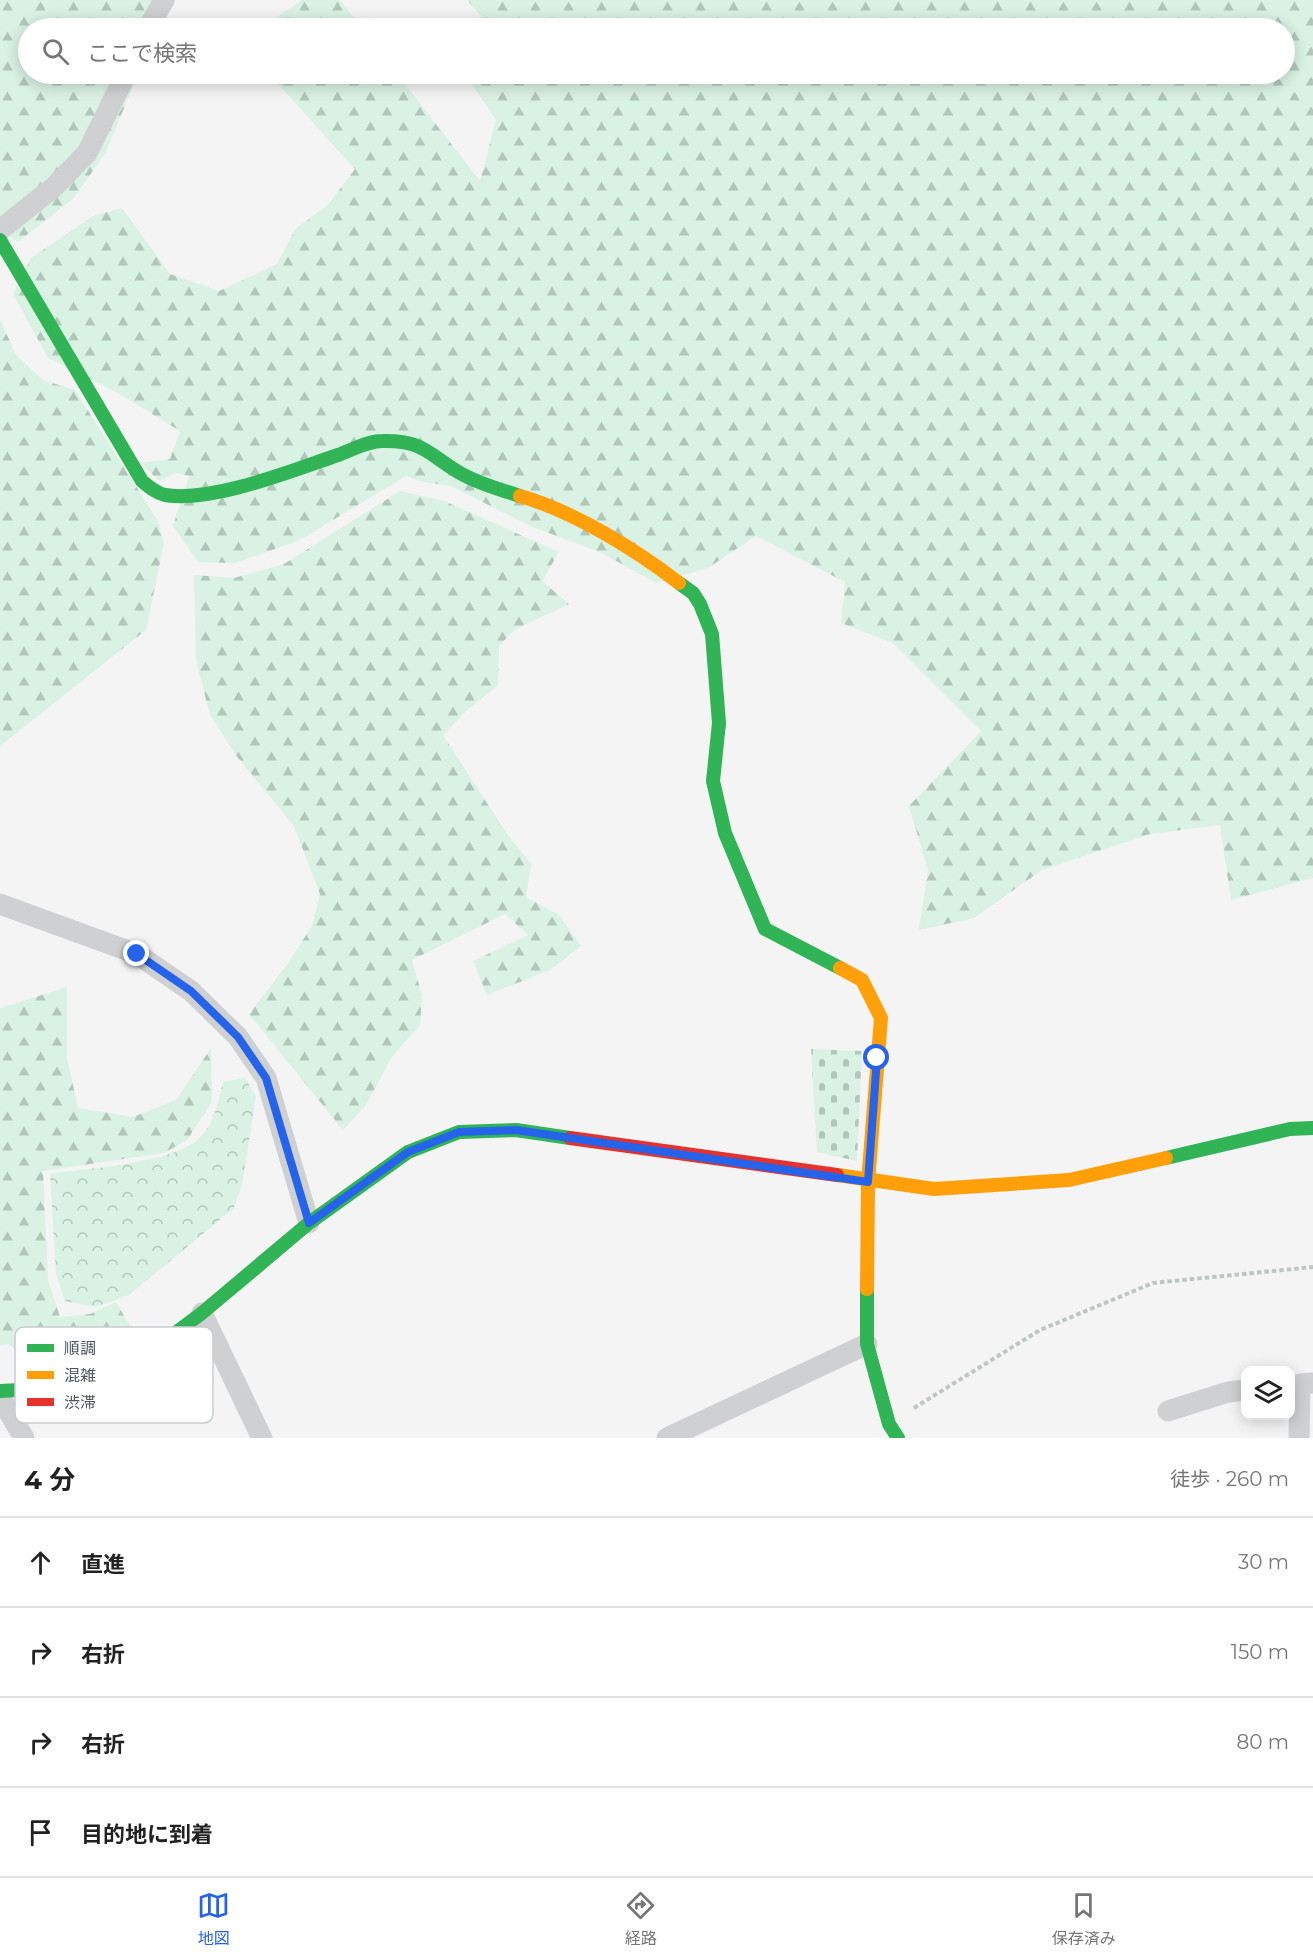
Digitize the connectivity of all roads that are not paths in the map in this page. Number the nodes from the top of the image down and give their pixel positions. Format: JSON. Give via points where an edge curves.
{"nodes":[{"id":1,"x":164,"y":0,"type":"edge"},
{"id":2,"x":154,"y":18,"type":"edge"},
{"id":3,"x":121,"y":84,"type":"edge"},
{"id":4,"x":0,"y":230,"type":"edge"},
{"id":5,"x":0,"y":240,"type":"edge"},
{"id":6,"x":0,"y":904,"type":"edge"},
{"id":7,"x":1313,"y":1128,"type":"edge"},
{"id":8,"x":868,"y":1182,"type":"junction"},
{"id":9,"x":309,"y":1223,"type":"junction"},
{"id":10,"x":202,"y":1313,"type":"junction"},
{"id":11,"x":183,"y":1327,"type":"edge"},
{"id":12,"x":209,"y":1327,"type":"edge"},
{"id":13,"x":213,"y":1336,"type":"edge"},
{"id":14,"x":867,"y":1344,"type":"junction"},
{"id":15,"x":1301,"y":1384,"type":"edge"},
{"id":16,"x":15,"y":1390,"type":"edge"},
{"id":17,"x":1241,"y":1390,"type":"edge"},
{"id":18,"x":0,"y":1391,"type":"edge"},
{"id":19,"x":0,"y":1397,"type":"edge"},
{"id":20,"x":1168,"y":1411,"type":"dead end"},
{"id":21,"x":15,"y":1423,"type":"edge"},
{"id":22,"x":15,"y":1423,"type":"edge"},
{"id":23,"x":24,"y":1438,"type":"edge"},
{"id":24,"x":262,"y":1438,"type":"edge"},
{"id":25,"x":667,"y":1438,"type":"edge"},
{"id":26,"x":898,"y":1438,"type":"edge"},
{"id":27,"x":1299,"y":1438,"type":"edge"}],
"edges":[{"from":1,"to":2,"type":"street"},
{"from":3,"to":4,"type":"street","via":[[87,153],[54,187]]},
{"from":5,"to":8,"type":"street","via":[[142,481],[151,489],[164,495],[202,494],[379,441],[407,442],[428,449],[459,472],[487,486],[535,500],[580,522],[651,561],[693,593],[712,634],[719,723],[713,781],[725,833],[765,929],[862,980],[881,1018]]},
{"from":6,"to":9,"type":"street","via":[[137,954],[191,991],[238,1037],[266,1078]]},
{"from":7,"to":8,"type":"street","via":[[1290,1128],[1069,1180],[934,1189]]},
{"from":8,"to":9,"type":"street","via":[[516,1130],[459,1132],[408,1152]]},
{"from":8,"to":14,"type":"street"},
{"from":9,"to":10,"type":"street"},
{"from":10,"to":11,"type":"street"},
{"from":10,"to":12,"type":"street"},
{"from":13,"to":24,"type":"street"},
{"from":14,"to":25,"type":"street"},
{"from":14,"to":26,"type":"street","via":[[889,1424]]},
{"from":15,"to":27,"type":"street"},
{"from":16,"to":18,"type":"street"},
{"from":17,"to":20,"type":"street"},
{"from":19,"to":21,"type":"street"},
{"from":22,"to":23,"type":"street"}]}
